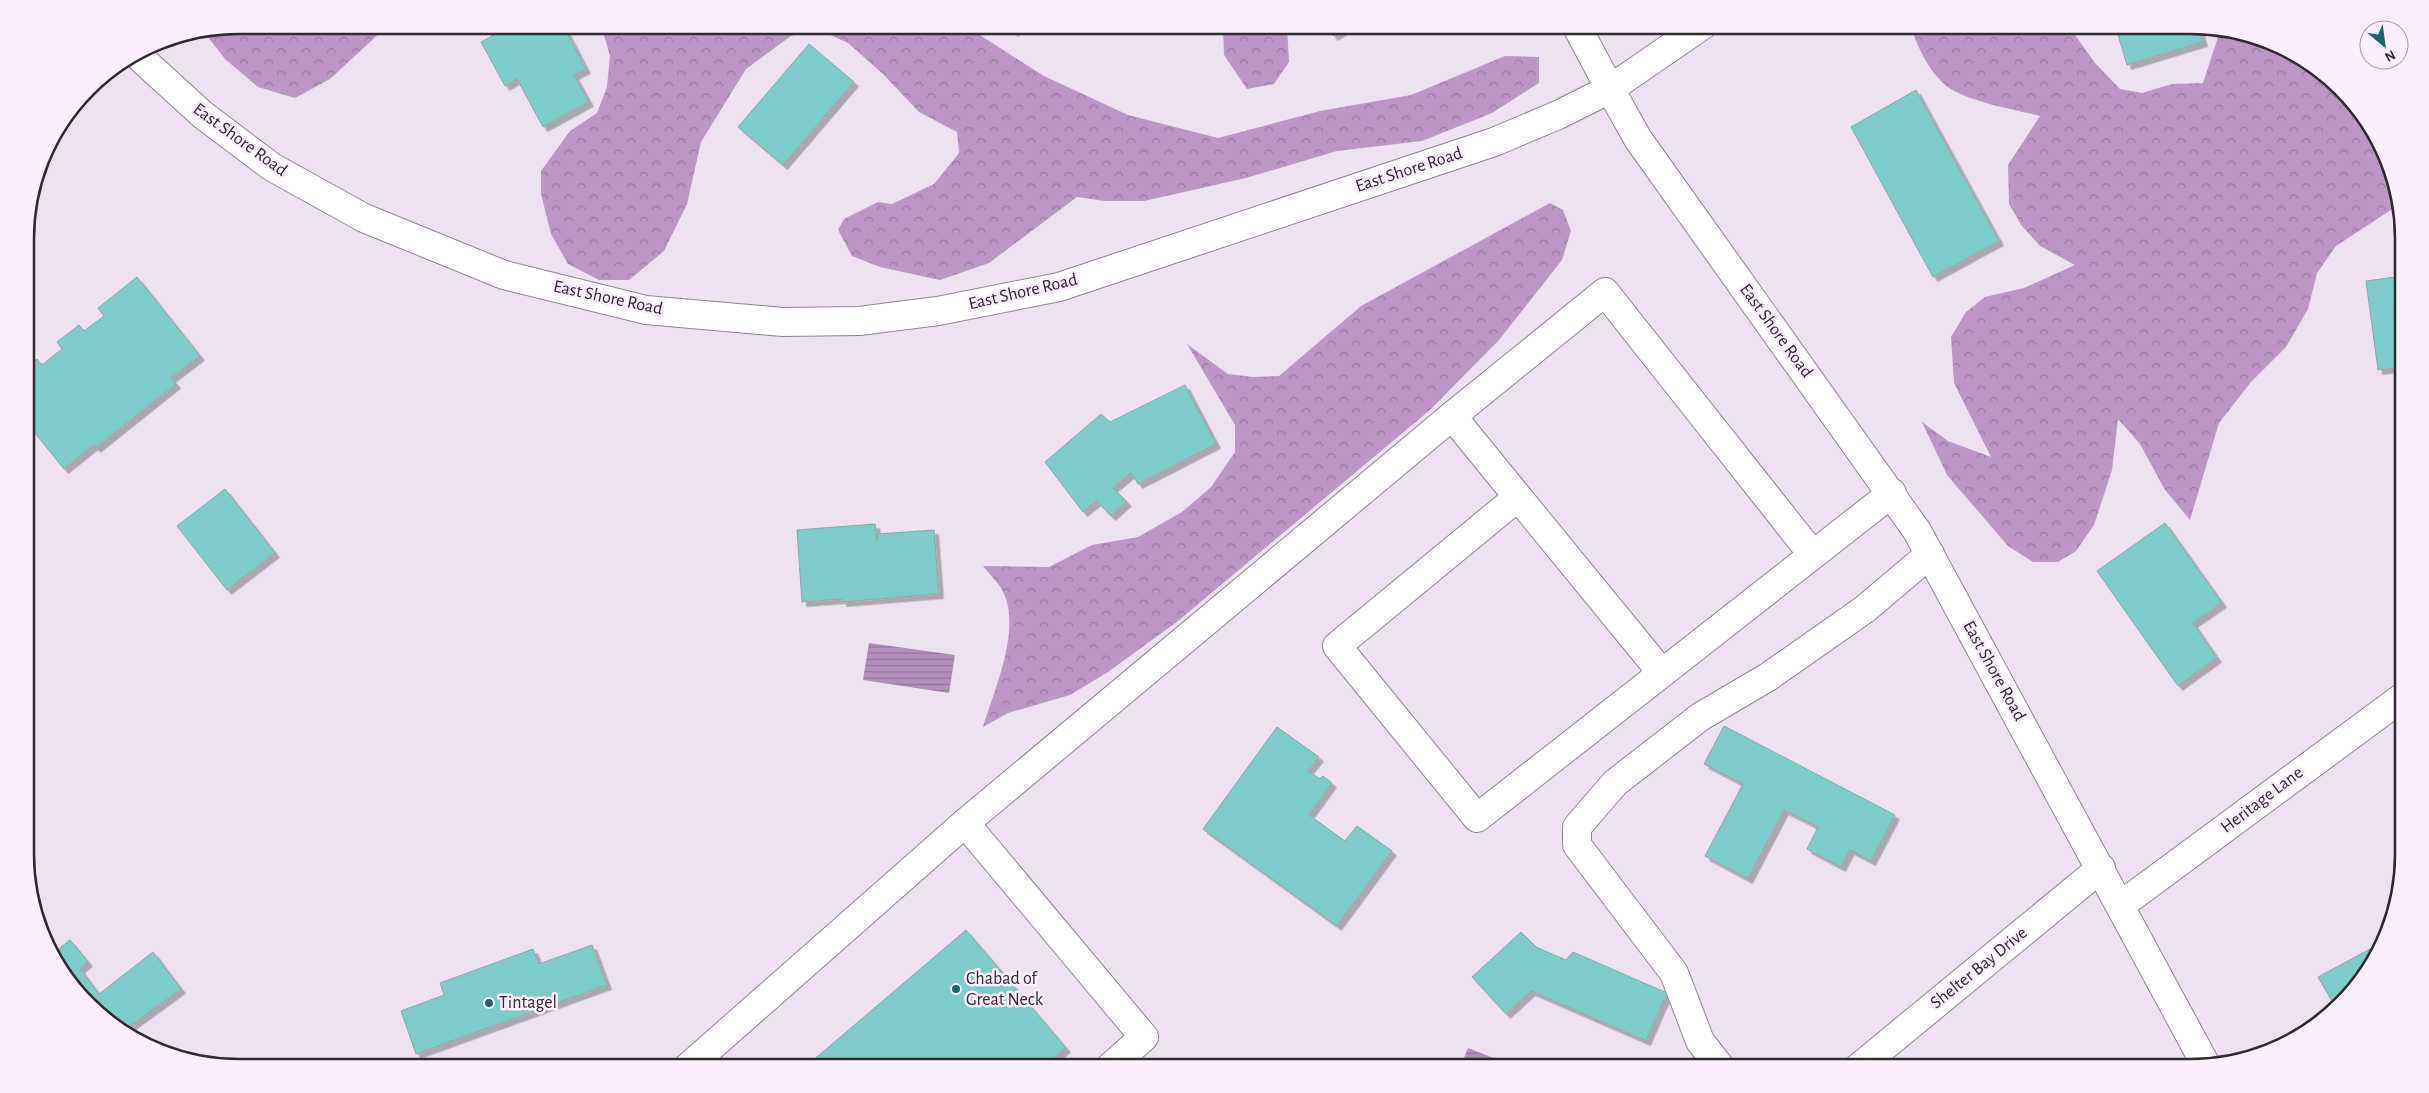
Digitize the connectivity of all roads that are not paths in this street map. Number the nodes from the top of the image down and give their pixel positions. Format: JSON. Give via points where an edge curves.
{"nodes":[{"id":1,"x":1581,"y":34,"type":"edge"},
{"id":2,"x":1691,"y":34,"type":"edge"},
{"id":3,"x":141,"y":59,"type":"edge"},
{"id":4,"x":1610,"y":89,"type":"junction"},
{"id":5,"x":1452,"y":416,"type":"junction"},
{"id":6,"x":1892,"y":493,"type":"junction"},
{"id":7,"x":1518,"y":497,"type":"junction"},
{"id":8,"x":1930,"y":554,"type":"junction"},
{"id":9,"x":1813,"y":555,"type":"junction"},
{"id":10,"x":1662,"y":673,"type":"junction"},
{"id":11,"x":2395,"y":703,"type":"edge"},
{"id":12,"x":966,"y":823,"type":"junction"},
{"id":13,"x":2101,"y":868,"type":"junction"},
{"id":14,"x":2121,"y":905,"type":"junction"},
{"id":15,"x":697,"y":1059,"type":"edge"},
{"id":16,"x":1120,"y":1059,"type":"edge"},
{"id":17,"x":1714,"y":1059,"type":"edge"},
{"id":18,"x":1869,"y":1059,"type":"edge"},
{"id":19,"x":2202,"y":1059,"type":"edge"}],
"edges":[{"from":1,"to":4,"type":"main road"},
{"from":2,"to":4,"type":"main road"},
{"from":3,"to":4,"type":"main road","name":"East Shore Road","via":[[203,115],[272,167],[364,218],[504,275],[646,310],[783,322],[859,321],[938,311],[1059,287],[1494,142]]},
{"from":4,"to":6,"type":"main road","name":"East Shore Road","via":[[1638,139]]},
{"from":5,"to":7,"type":"main road"},
{"from":5,"to":9,"type":"main road","via":[[1605,292]]},
{"from":5,"to":12,"type":"main road"},
{"from":6,"to":8,"type":"main road","name":"East Shore Road"},
{"from":6,"to":9,"type":"main road"},
{"from":7,"to":10,"type":"main road"},
{"from":7,"to":10,"type":"main road","via":[[1337,646],[1477,818]]},
{"from":8,"to":13,"type":"main road","name":"East Shore Road"},
{"from":8,"to":17,"type":"main road","via":[[1865,609],[1768,678],[1700,717],[1615,783],[1577,827],[1577,845],[1674,973],[1700,1041]]},
{"from":9,"to":10,"type":"main road"},
{"from":11,"to":14,"type":"main road","name":"Heritage Lane"},
{"from":12,"to":15,"type":"main road"},
{"from":12,"to":16,"type":"main road","via":[[1144,1037]]},
{"from":13,"to":14,"type":"main road","name":"East Shore Road"},
{"from":13,"to":18,"type":"main road","name":"Shelter Bay Drive"},
{"from":14,"to":19,"type":"main road","name":"East Shore Road"}]}
